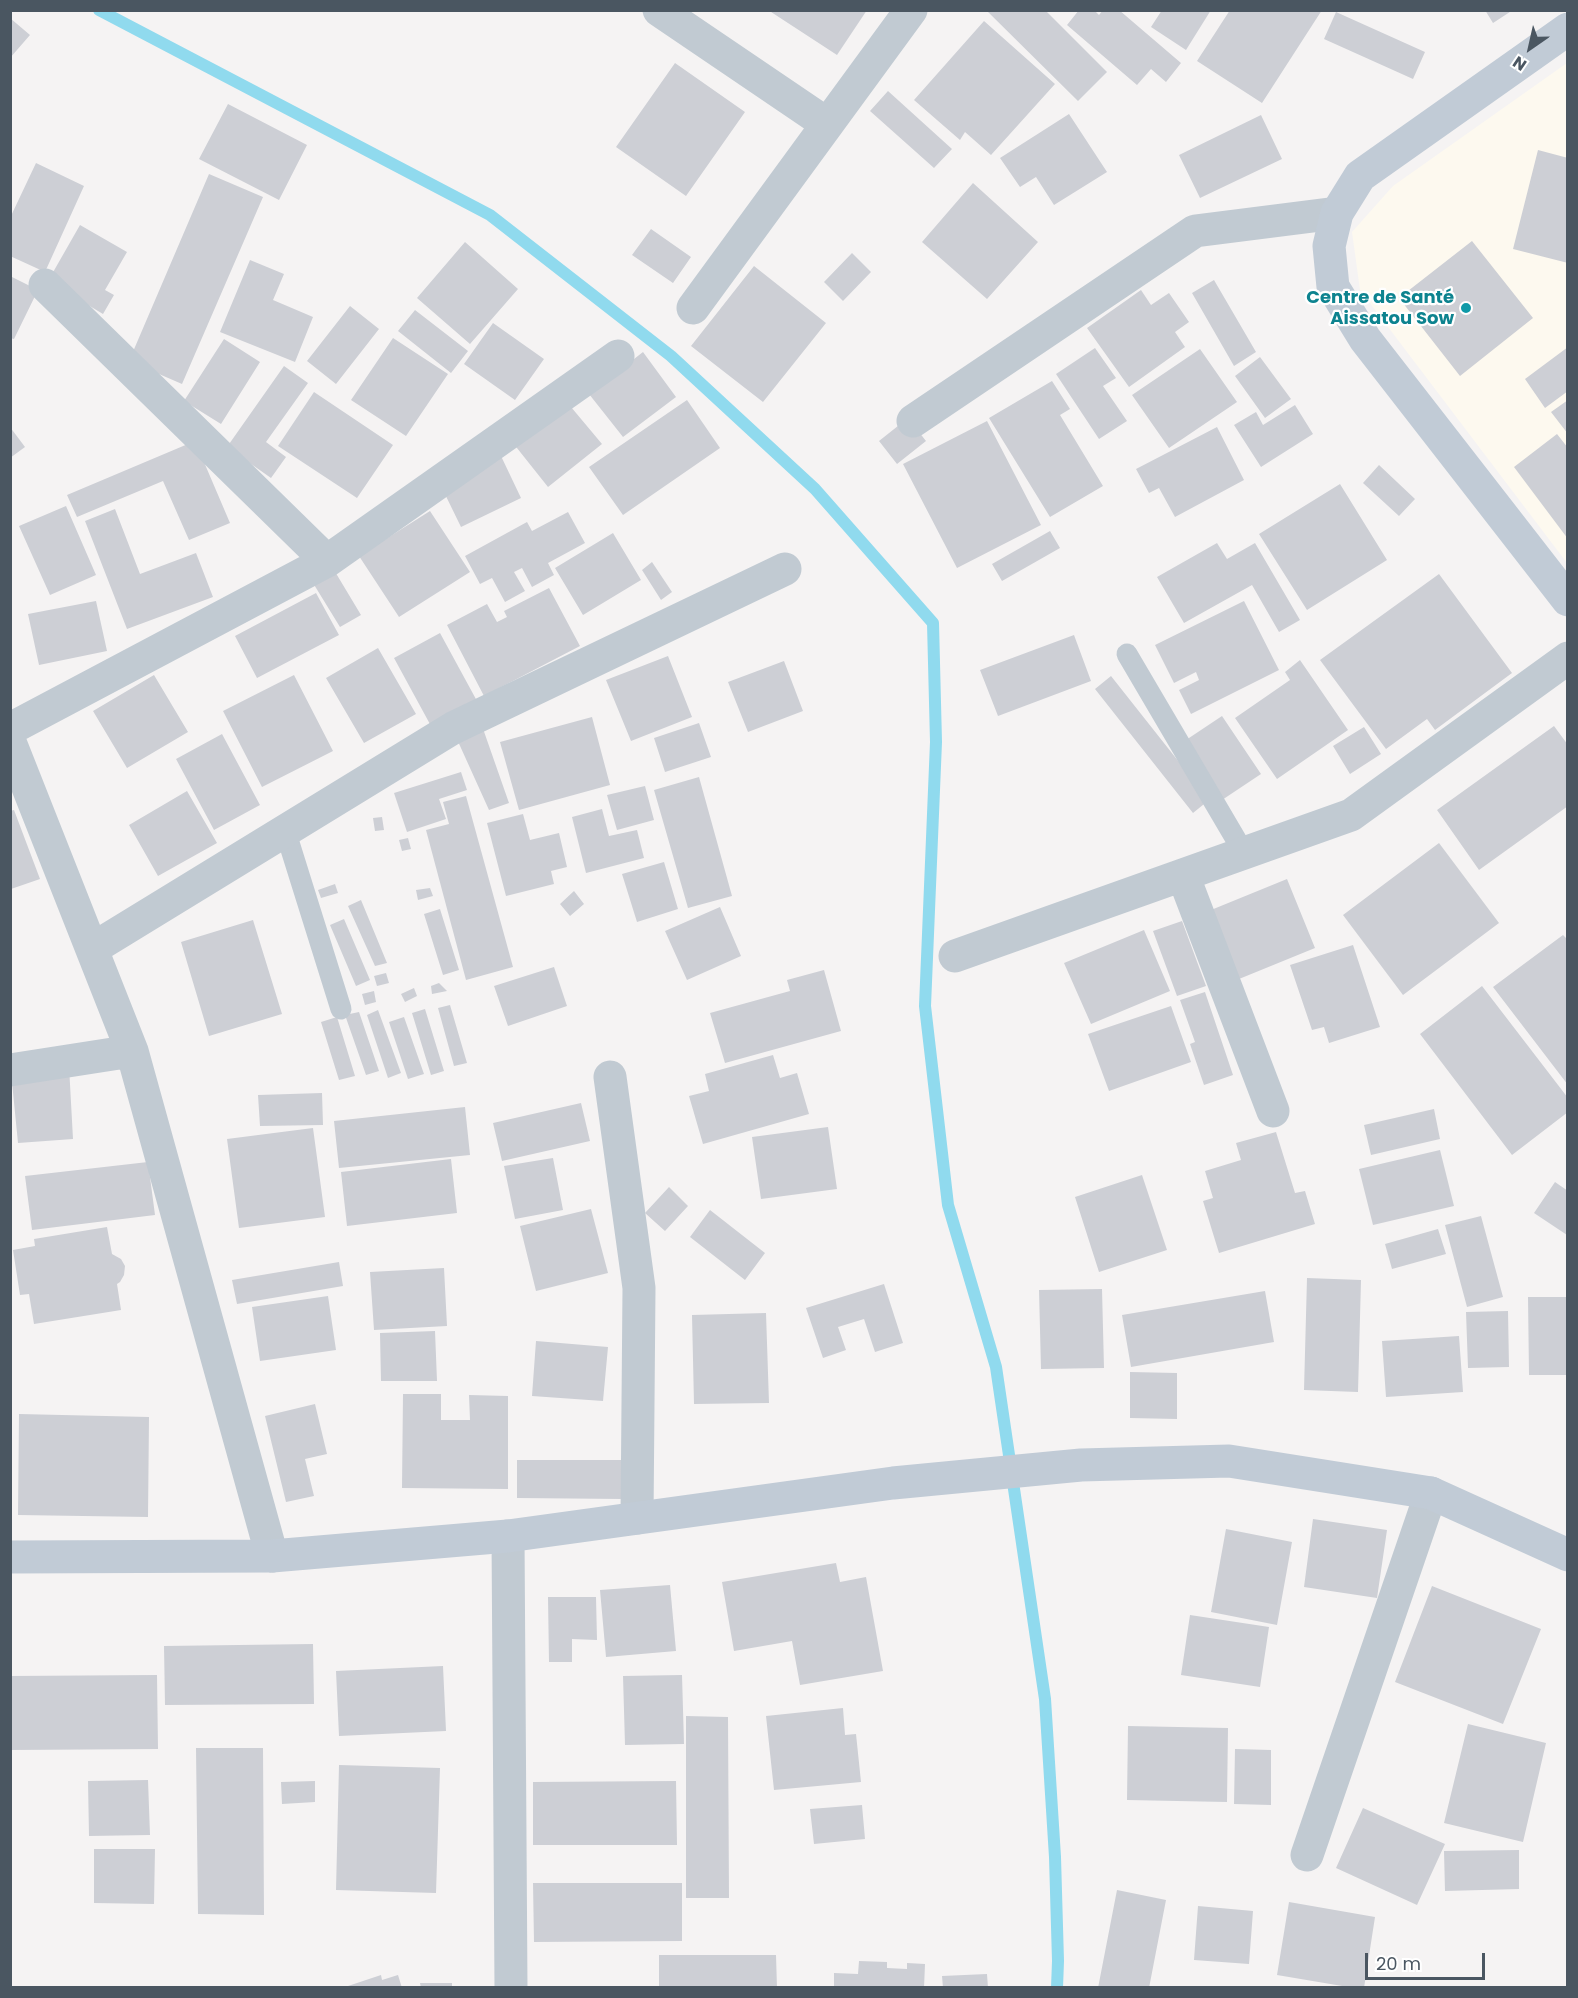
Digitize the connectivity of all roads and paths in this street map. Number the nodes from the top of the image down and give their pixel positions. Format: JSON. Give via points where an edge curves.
{"nodes":[{"id":1,"x":659,"y":10,"type":"edge"},
{"id":2,"x":911,"y":10,"type":"edge"},
{"id":3,"x":1568,"y":29,"type":"edge"},
{"id":4,"x":827,"y":124,"type":"junction"},
{"id":5,"x":1337,"y":213,"type":"junction"},
{"id":6,"x":45,"y":285,"type":"dead end"},
{"id":7,"x":693,"y":308,"type":"dead end"},
{"id":8,"x":618,"y":356,"type":"dead end"},
{"id":9,"x":913,"y":421,"type":"dead end"},
{"id":10,"x":327,"y":561,"type":"junction"},
{"id":11,"x":785,"y":569,"type":"dead end"},
{"id":12,"x":1568,"y":600,"type":"edge"},
{"id":13,"x":1127,"y":654,"type":"dead end"},
{"id":14,"x":1568,"y":658,"type":"edge"},
{"id":15,"x":10,"y":729,"type":"edge"},
{"id":16,"x":10,"y":742,"type":"edge"},
{"id":17,"x":285,"y":830,"type":"junction"},
{"id":18,"x":1244,"y":853,"type":"junction"},
{"id":19,"x":1184,"y":874,"type":"junction"},
{"id":20,"x":92,"y":949,"type":"junction"},
{"id":21,"x":955,"y":956,"type":"dead end"},
{"id":22,"x":341,"y":1009,"type":"dead end"},
{"id":23,"x":132,"y":1051,"type":"junction"},
{"id":24,"x":10,"y":1070,"type":"edge"},
{"id":25,"x":610,"y":1077,"type":"dead end"},
{"id":26,"x":1273,"y":1111,"type":"dead end"},
{"id":27,"x":1431,"y":1493,"type":"junction"},
{"id":28,"x":637,"y":1518,"type":"junction"},
{"id":29,"x":507,"y":1536,"type":"junction"},
{"id":30,"x":1568,"y":1555,"type":"edge"},
{"id":31,"x":272,"y":1556,"type":"junction"},
{"id":32,"x":10,"y":1557,"type":"edge"},
{"id":33,"x":1307,"y":1855,"type":"dead end"},
{"id":34,"x":511,"y":1988,"type":"edge"}],
"edges":[{"from":1,"to":4,"type":"street"},
{"from":2,"to":4,"type":"street"},
{"from":3,"to":5,"type":"street","via":[[1360,176]]},
{"from":4,"to":7,"type":"street"},
{"from":5,"to":9,"type":"street","via":[[1195,231]]},
{"from":5,"to":12,"type":"street","via":[[1329,246],[1333,287],[1365,339]]},
{"from":6,"to":10,"type":"street"},
{"from":8,"to":10,"type":"street"},
{"from":10,"to":15,"type":"street"},
{"from":11,"to":17,"type":"street","via":[[453,728]]},
{"from":13,"to":18,"type":"lane"},
{"from":14,"to":18,"type":"street","via":[[1351,815]]},
{"from":16,"to":20,"type":"street"},
{"from":17,"to":20,"type":"street"},
{"from":17,"to":22,"type":"lane"},
{"from":18,"to":19,"type":"street"},
{"from":19,"to":21,"type":"street"},
{"from":19,"to":26,"type":"street"},
{"from":20,"to":23,"type":"street"},
{"from":23,"to":24,"type":"street"},
{"from":23,"to":31,"type":"street"},
{"from":25,"to":28,"type":"street","via":[[639,1288]]},
{"from":27,"to":28,"type":"street","via":[[1229,1461],[1082,1465],[893,1483]]},
{"from":27,"to":30,"type":"street"},
{"from":27,"to":33,"type":"street"},
{"from":28,"to":29,"type":"street"},
{"from":29,"to":31,"type":"street"},
{"from":29,"to":34,"type":"street"},
{"from":31,"to":32,"type":"street"}]}
